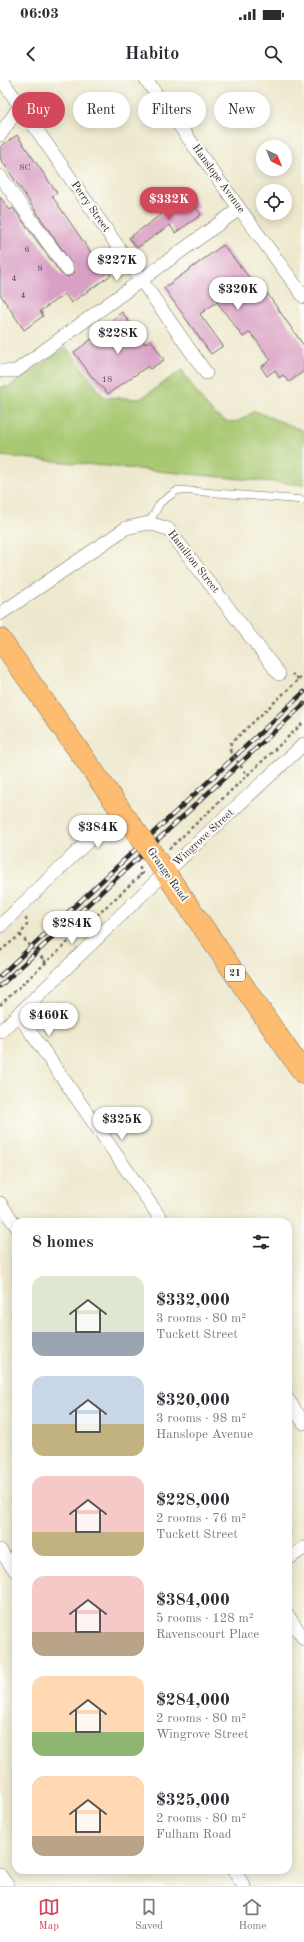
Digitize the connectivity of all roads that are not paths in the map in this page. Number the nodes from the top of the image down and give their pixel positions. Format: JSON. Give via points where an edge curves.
{"nodes":[{"id":1,"x":2,"y":80,"type":"edge"},
{"id":2,"x":146,"y":80,"type":"edge"},
{"id":3,"x":12,"y":94,"type":"edge"},
{"id":4,"x":12,"y":118,"type":"edge"},
{"id":5,"x":35,"y":128,"type":"edge"},
{"id":6,"x":0,"y":136,"type":"edge"},
{"id":7,"x":0,"y":176,"type":"edge"},
{"id":8,"x":239,"y":209,"type":"junction"},
{"id":9,"x":67,"y":269,"type":"dead end"},
{"id":10,"x":141,"y":280,"type":"junction"},
{"id":11,"x":304,"y":297,"type":"edge"},
{"id":12,"x":0,"y":371,"type":"edge"},
{"id":13,"x":206,"y":373,"type":"dead end"},
{"id":14,"x":304,"y":500,"type":"edge"},
{"id":15,"x":149,"y":523,"type":"junction"},
{"id":16,"x":0,"y":614,"type":"edge"},
{"id":17,"x":0,"y":639,"type":"edge"},
{"id":18,"x":280,"y":674,"type":"road end"},
{"id":19,"x":304,"y":744,"type":"edge"},
{"id":20,"x":123,"y":814,"type":"junction"},
{"id":21,"x":158,"y":863,"type":"junction"},
{"id":22,"x":0,"y":926,"type":"edge"},
{"id":23,"x":18,"y":1014,"type":"junction"},
{"id":24,"x":0,"y":1032,"type":"edge"},
{"id":25,"x":304,"y":1074,"type":"edge"},
{"id":26,"x":0,"y":1203,"type":"edge"},
{"id":27,"x":160,"y":1218,"type":"edge"},
{"id":28,"x":12,"y":1220,"type":"edge"},
{"id":29,"x":292,"y":1406,"type":"edge"},
{"id":30,"x":304,"y":1423,"type":"edge"},
{"id":31,"x":304,"y":1548,"type":"edge"},
{"id":32,"x":0,"y":1550,"type":"edge"},
{"id":33,"x":292,"y":1556,"type":"edge"},
{"id":34,"x":12,"y":1566,"type":"edge"},
{"id":35,"x":292,"y":1622,"type":"edge"},
{"id":36,"x":304,"y":1640,"type":"edge"},
{"id":37,"x":236,"y":1874,"type":"edge"},
{"id":38,"x":0,"y":1875,"type":"edge"},
{"id":39,"x":8,"y":1886,"type":"edge"},
{"id":40,"x":244,"y":1886,"type":"edge"}],
"edges":[{"from":1,"to":3,"type":"street","name":"Perry Street"},
{"from":2,"to":8,"type":"street","name":"Hanslope Avenue"},
{"from":4,"to":6,"type":"street"},
{"from":5,"to":10,"type":"street","name":"Perry Street"},
{"from":7,"to":9,"type":"street"},
{"from":8,"to":10,"type":"street"},
{"from":8,"to":11,"type":"street","name":"Hanslope Avenue"},
{"from":10,"to":12,"type":"street","via":[[16,371]]},
{"from":10,"to":13,"type":"street","name":"Perry Street"},
{"from":14,"to":15,"type":"lane","via":[[178,490],[160,503]]},
{"from":15,"to":16,"type":"street","name":"Hamilton Street","via":[[126,528]]},
{"from":15,"to":18,"type":"street","name":"Hamilton Street","via":[[168,529]]},
{"from":17,"to":20,"type":"main road","name":"Grange Road","number":"21"},
{"from":19,"to":21,"type":"street","name":"Wingrove Street"},
{"from":20,"to":21,"type":"main road","name":"Grange Road","number":"21","bridge":true},
{"from":20,"to":22,"type":"street","via":[[108,822]]},
{"from":21,"to":23,"type":"street","name":"Wingrove Street"},
{"from":21,"to":25,"type":"main road","name":"Grange Road","number":"21"},
{"from":23,"to":24,"type":"street","name":"Wingrove Street"},
{"from":23,"to":27,"type":"street"},
{"from":26,"to":28,"type":"street"},
{"from":29,"to":30,"type":"street"},
{"from":31,"to":33,"type":"street"},
{"from":32,"to":34,"type":"street"},
{"from":35,"to":36,"type":"street"},
{"from":37,"to":40,"type":"street"},
{"from":38,"to":39,"type":"street"}]}
